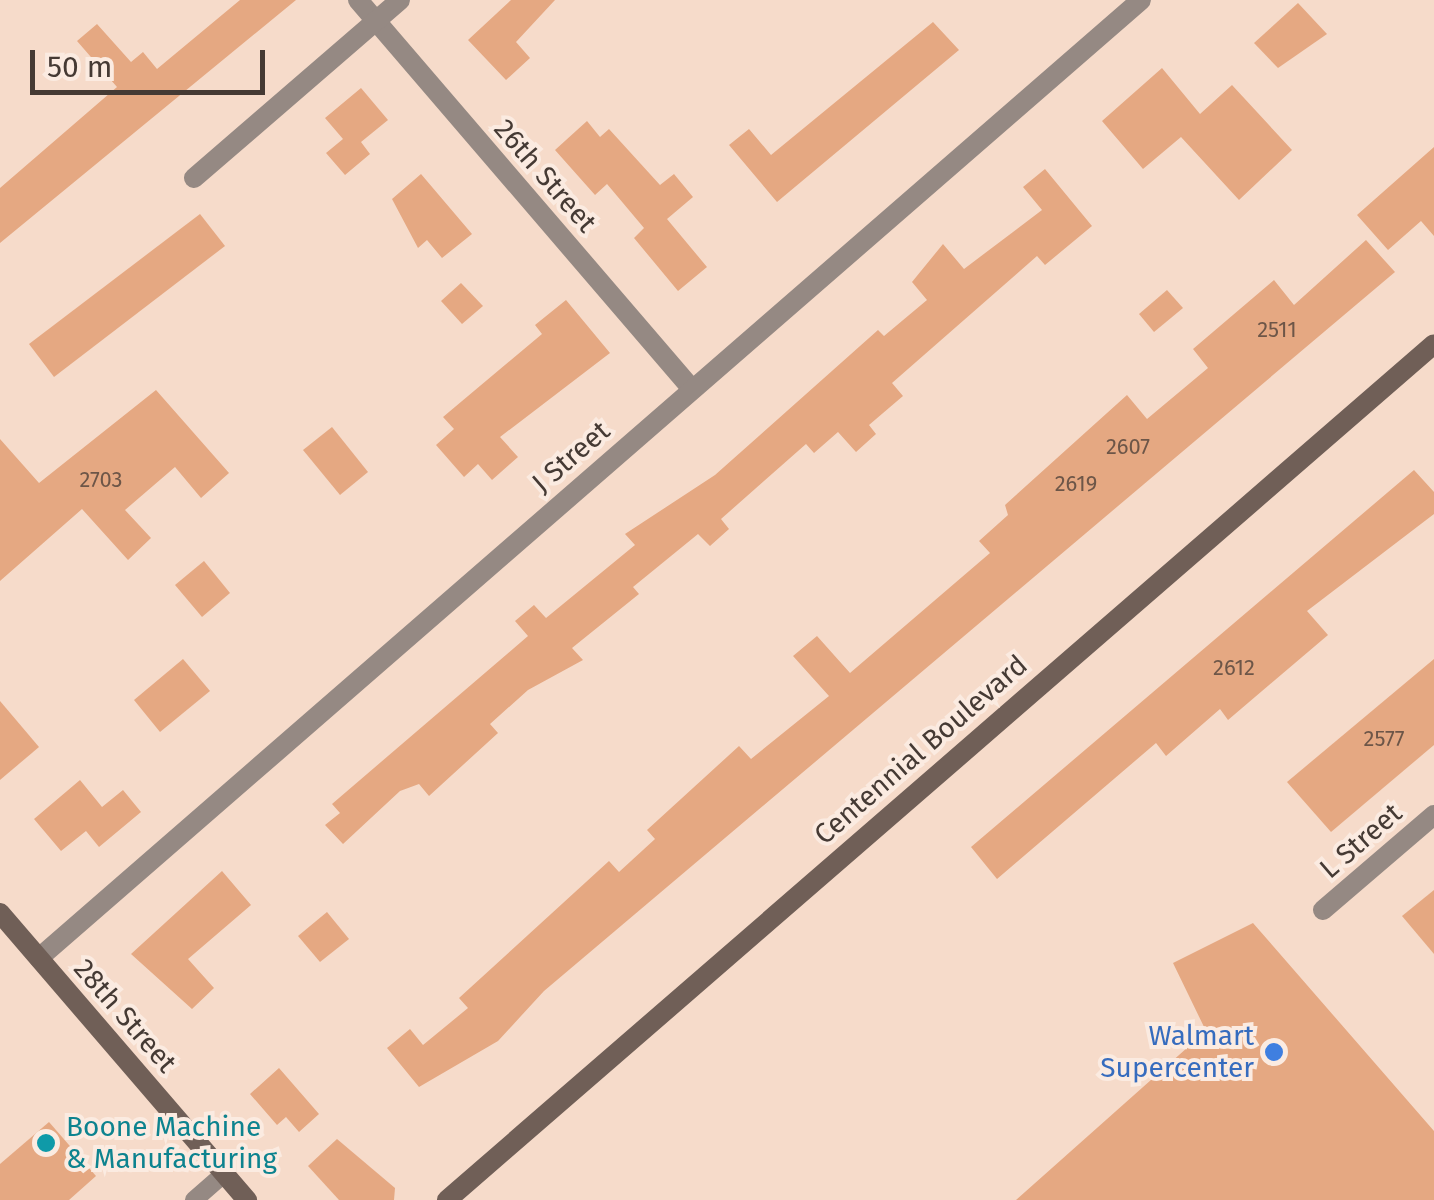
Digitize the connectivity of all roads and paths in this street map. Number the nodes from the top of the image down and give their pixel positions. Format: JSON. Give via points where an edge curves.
{"nodes":[{"id":1,"x":358,"y":0,"type":"edge"},
{"id":2,"x":400,"y":0,"type":"edge"},
{"id":3,"x":1141,"y":0,"type":"edge"},
{"id":4,"x":376,"y":21,"type":"junction"},
{"id":5,"x":194,"y":178,"type":"dead end"},
{"id":6,"x":1434,"y":344,"type":"edge"},
{"id":7,"x":691,"y":388,"type":"junction"},
{"id":8,"x":1434,"y":814,"type":"edge"},
{"id":9,"x":1323,"y":910,"type":"dead end"},
{"id":10,"x":0,"y":912,"type":"edge"},
{"id":11,"x":39,"y":958,"type":"junction"},
{"id":12,"x":224,"y":1173,"type":"junction"},
{"id":13,"x":194,"y":1200,"type":"edge"},
{"id":14,"x":247,"y":1200,"type":"edge"},
{"id":15,"x":448,"y":1200,"type":"edge"}],
"edges":[{"from":1,"to":4,"type":"street","name":"26th Street"},
{"from":2,"to":4,"type":"street"},
{"from":3,"to":7,"type":"street","name":"J Street"},
{"from":4,"to":5,"type":"street"},
{"from":4,"to":7,"type":"street","name":"26th Street"},
{"from":6,"to":15,"type":"street","name":"Centennial Boulevard"},
{"from":7,"to":11,"type":"street","name":"J Street"},
{"from":8,"to":9,"type":"street","name":"L Street"},
{"from":10,"to":11,"type":"street","name":"28th Street"},
{"from":11,"to":12,"type":"street","name":"28th Street"},
{"from":12,"to":13,"type":"lane"},
{"from":12,"to":14,"type":"street","name":"28th Street"}]}
